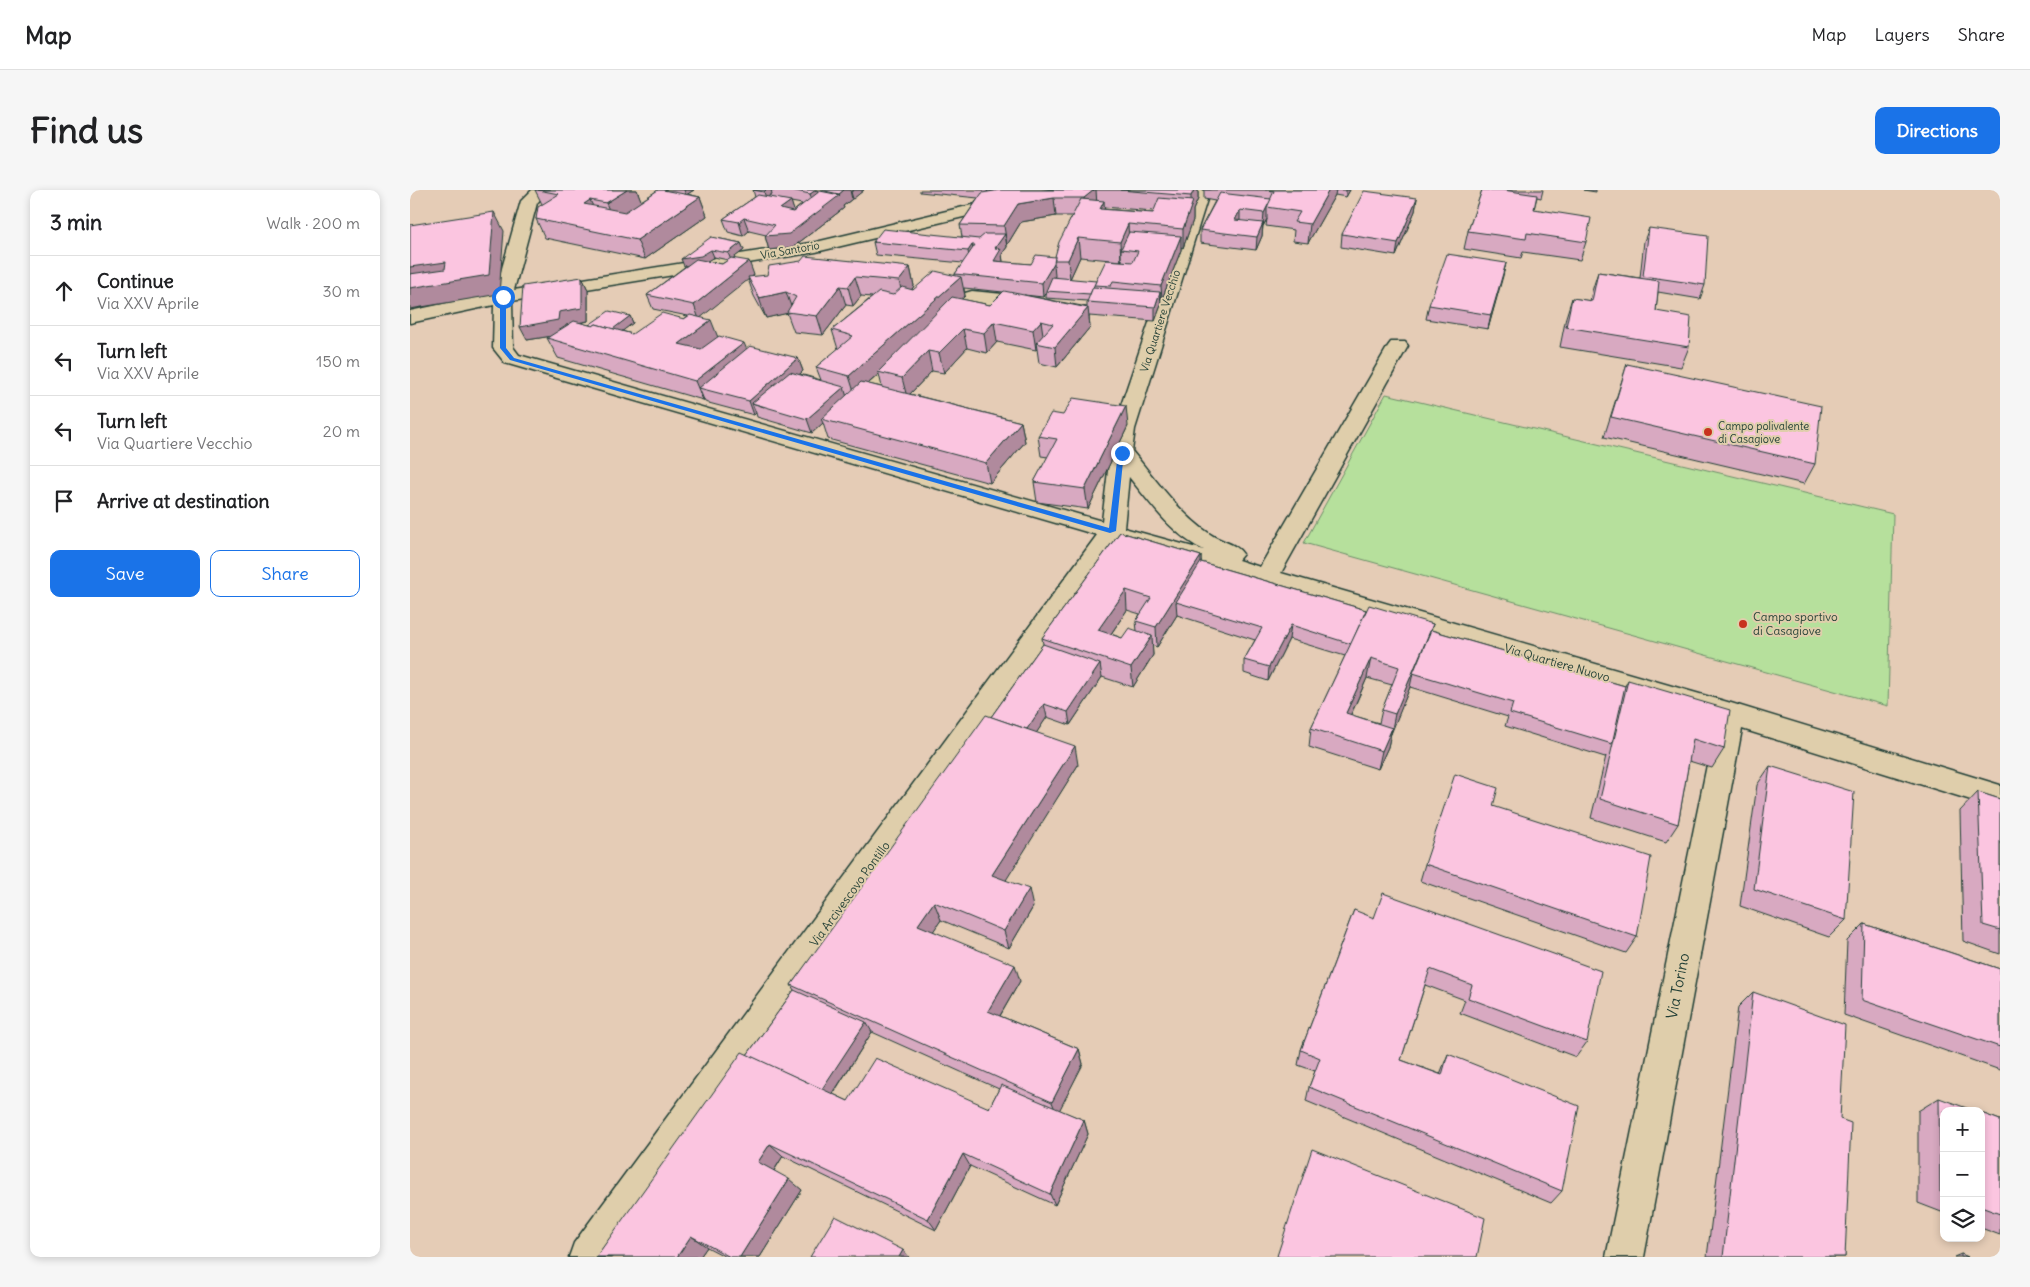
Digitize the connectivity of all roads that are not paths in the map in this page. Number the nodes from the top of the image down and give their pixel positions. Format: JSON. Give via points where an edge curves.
{"nodes":[{"id":1,"x":541,"y":190,"type":"edge"},
{"id":2,"x":1074,"y":190,"type":"edge"},
{"id":3,"x":1202,"y":190,"type":"edge"},
{"id":4,"x":503,"y":297,"type":"junction"},
{"id":5,"x":1013,"y":301,"type":"edge"},
{"id":6,"x":410,"y":317,"type":"edge"},
{"id":7,"x":1398,"y":346,"type":"dead end"},
{"id":8,"x":823,"y":432,"type":"junction"},
{"id":9,"x":1122,"y":453,"type":"junction"},
{"id":10,"x":1112,"y":531,"type":"junction"},
{"id":11,"x":1269,"y":573,"type":"junction"},
{"id":12,"x":1297,"y":586,"type":"junction"},
{"id":13,"x":1731,"y":714,"type":"junction"},
{"id":14,"x":2000,"y":797,"type":"edge"},
{"id":15,"x":588,"y":1257,"type":"edge"},
{"id":16,"x":1625,"y":1257,"type":"edge"}],
"edges":[{"from":1,"to":4,"type":"street","name":"Via Quartiere Nuovo","via":[[529,201]]},
{"from":2,"to":4,"type":"street","name":"Via Santorio","via":[[976,209],[816,247]]},
{"from":3,"to":9,"type":"street","name":"Via Quartiere Vecchio","via":[[1124,429]]},
{"from":4,"to":6,"type":"street","name":"Via Santorio"},
{"from":4,"to":8,"type":"street","name":"Via Quartiere Nuovo","via":[[503,348],[512,359]]},
{"from":5,"to":8,"type":"street","via":[[972,297]]},
{"from":7,"to":11,"type":"street"},
{"from":8,"to":10,"type":"street","name":"Via Quartiere Nuovo"},
{"from":9,"to":10,"type":"street","name":"Via Quartiere Vecchio"},
{"from":9,"to":11,"type":"street","via":[[1162,503],[1202,540]]},
{"from":10,"to":12,"type":"street","name":"Via Quartiere Nuovo"},
{"from":10,"to":15,"type":"street","name":"Via Arcivescovo Pontillo"},
{"from":11,"to":12,"type":"street"},
{"from":12,"to":13,"type":"street","name":"Via Quartiere Nuovo"},
{"from":13,"to":14,"type":"street","name":"Via Quartiere Nuovo"},
{"from":13,"to":16,"type":"street","name":"Via Torino"}]}
